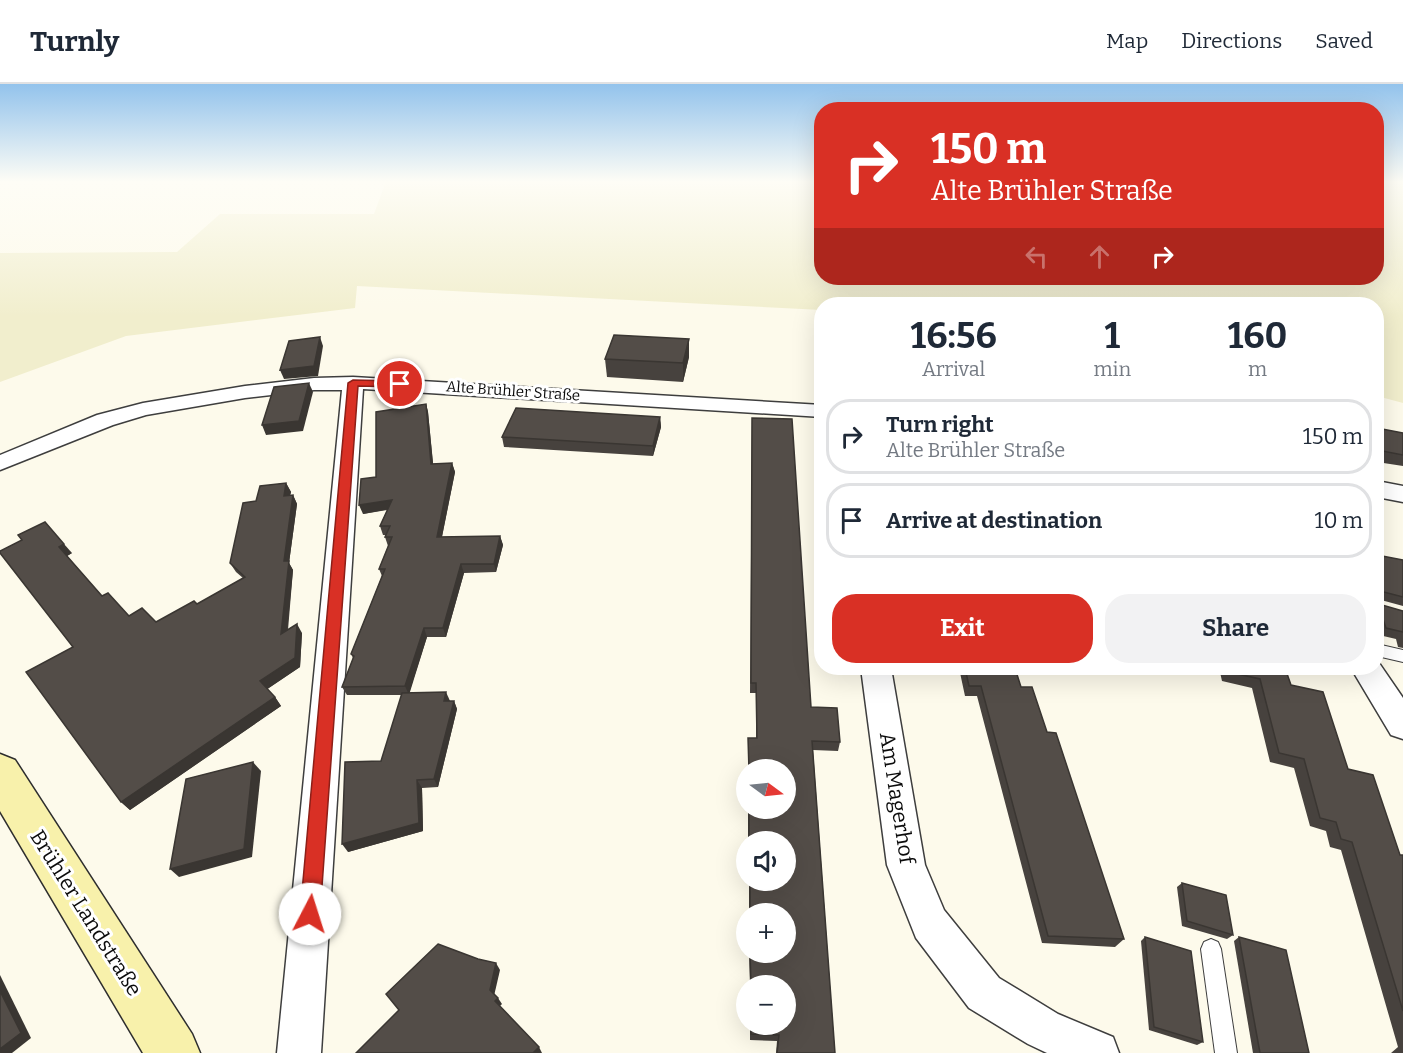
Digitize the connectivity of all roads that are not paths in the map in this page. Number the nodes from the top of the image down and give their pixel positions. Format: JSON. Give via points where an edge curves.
{"nodes":[{"id":1,"x":353,"y":383,"type":"junction"},
{"id":2,"x":814,"y":411,"type":"edge"},
{"id":3,"x":0,"y":463,"type":"edge"},
{"id":4,"x":1384,"y":490,"type":"edge"},
{"id":5,"x":1403,"y":494,"type":"edge"},
{"id":6,"x":1384,"y":652,"type":"edge"},
{"id":7,"x":1403,"y":656,"type":"edge"},
{"id":8,"x":877,"y":675,"type":"edge"},
{"id":9,"x":1371,"y":675,"type":"edge"},
{"id":10,"x":1403,"y":725,"type":"edge"},
{"id":11,"x":0,"y":773,"type":"edge"},
{"id":12,"x":1211,"y":949,"type":"dead end"},
{"id":13,"x":172,"y":1053,"type":"edge"},
{"id":14,"x":299,"y":1053,"type":"edge"},
{"id":15,"x":1097,"y":1053,"type":"edge"},
{"id":16,"x":1226,"y":1053,"type":"edge"}],
"edges":[{"from":1,"to":2,"type":"street","name":"Alte Brühler Straße"},
{"from":1,"to":3,"type":"street","name":"Alte Brühler Straße","via":[[245,392],[143,408]]},
{"from":1,"to":14,"type":"street"},
{"from":4,"to":5,"type":"street"},
{"from":6,"to":7,"type":"lane"},
{"from":8,"to":15,"type":"street","name":"Am Magerhof","via":[[906,865],[930,924],[984,993],[1043,1029]]},
{"from":9,"to":10,"type":"street"},
{"from":11,"to":13,"type":"street","name":"Brühler Landstraße"},
{"from":12,"to":16,"type":"lane"}]}
